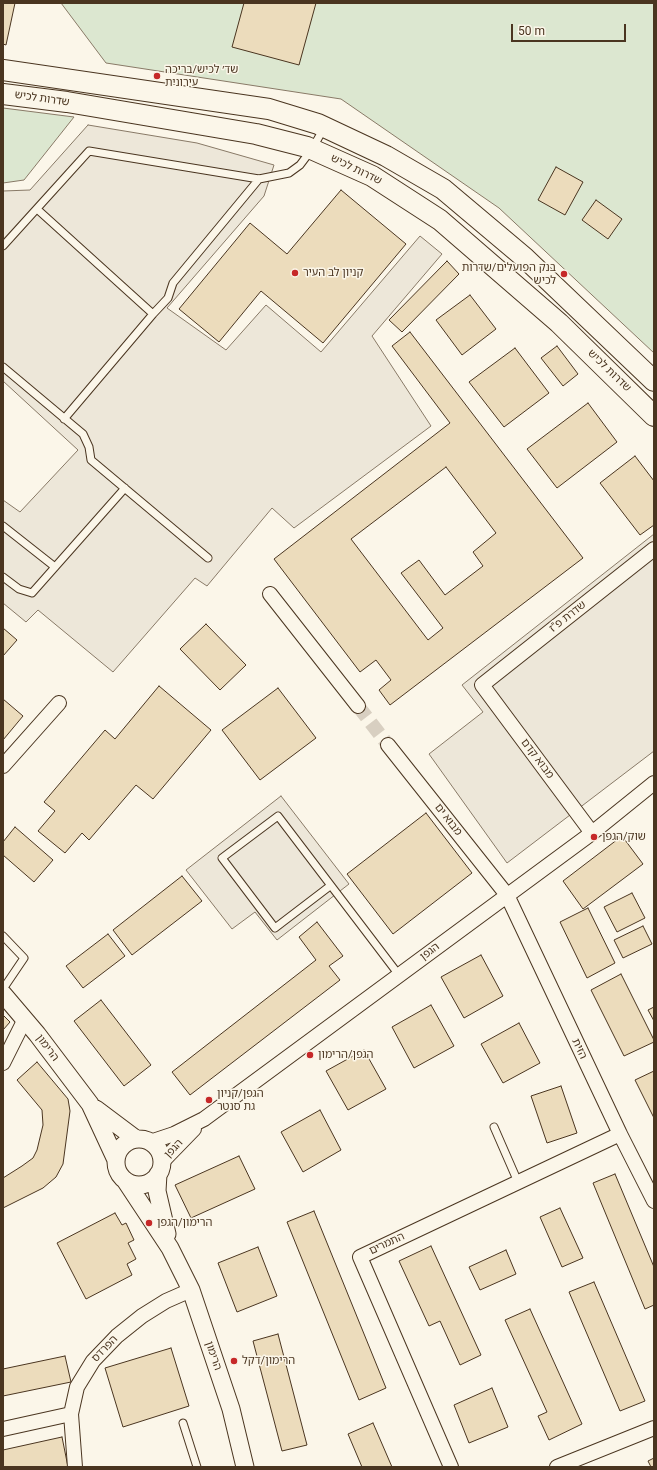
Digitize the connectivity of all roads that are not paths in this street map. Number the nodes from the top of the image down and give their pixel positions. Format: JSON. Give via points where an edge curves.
{"nodes":[{"id":1,"x":3,"y":70,"type":"edge"},
{"id":2,"x":3,"y":94,"type":"edge"},
{"id":3,"x":325,"y":127,"type":"junction"},
{"id":4,"x":312,"y":150,"type":"junction"},
{"id":5,"x":259,"y":179,"type":"junction"},
{"id":6,"x":36,"y":209,"type":"junction"},
{"id":7,"x":3,"y":246,"type":"edge"},
{"id":8,"x":152,"y":314,"type":"junction"},
{"id":9,"x":3,"y":367,"type":"edge"},
{"id":10,"x":654,"y":381,"type":"edge"},
{"id":11,"x":654,"y":416,"type":"edge"},
{"id":12,"x":64,"y":419,"type":"junction"},
{"id":13,"x":125,"y":488,"type":"junction"},
{"id":14,"x":3,"y":526,"type":"edge"},
{"id":15,"x":654,"y":549,"type":"edge"},
{"id":16,"x":208,"y":558,"type":"dead end"},
{"id":17,"x":55,"y":567,"type":"junction"},
{"id":18,"x":3,"y":577,"type":"edge"},
{"id":19,"x":270,"y":594,"type":"dead end"},
{"id":20,"x":482,"y":685,"type":"joint"},
{"id":21,"x":59,"y":703,"type":"dead end"},
{"id":22,"x":358,"y":706,"type":"tunnel mouth"},
{"id":23,"x":388,"y":745,"type":"tunnel mouth"},
{"id":24,"x":3,"y":766,"type":"edge"},
{"id":25,"x":654,"y":784,"type":"edge"},
{"id":26,"x":592,"y":833,"type":"junction"},
{"id":27,"x":330,"y":886,"type":"junction"},
{"id":28,"x":507,"y":895,"type":"junction"},
{"id":29,"x":3,"y":936,"type":"edge"},
{"id":30,"x":399,"y":975,"type":"junction"},
{"id":31,"x":3,"y":989,"type":"edge"},
{"id":32,"x":3,"y":994,"type":"edge"},
{"id":33,"x":25,"y":1020,"type":"junction"},
{"id":34,"x":3,"y":1063,"type":"edge"},
{"id":35,"x":90,"y":1104,"type":"junction"},
{"id":36,"x":204,"y":1119,"type":"junction"},
{"id":37,"x":494,"y":1127,"type":"dead end"},
{"id":38,"x":620,"y":1134,"type":"junction"},
{"id":39,"x":143,"y":1141,"type":"junction"},
{"id":40,"x":116,"y":1160,"type":"junction"},
{"id":41,"x":159,"y":1169,"type":"junction"},
{"id":42,"x":125,"y":1180,"type":"junction"},
{"id":43,"x":518,"y":1182,"type":"junction"},
{"id":44,"x":654,"y":1201,"type":"edge"},
{"id":45,"x":170,"y":1248,"type":"junction"},
{"id":46,"x":191,"y":1290,"type":"junction"},
{"id":47,"x":71,"y":1414,"type":"junction"},
{"id":48,"x":183,"y":1423,"type":"dead end"},
{"id":49,"x":654,"y":1428,"type":"edge"},
{"id":50,"x":3,"y":1429,"type":"edge"},
{"id":51,"x":75,"y":1467,"type":"edge"},
{"id":52,"x":197,"y":1467,"type":"edge"},
{"id":53,"x":245,"y":1467,"type":"edge"},
{"id":54,"x":451,"y":1467,"type":"edge"},
{"id":55,"x":557,"y":1467,"type":"edge"}],
"edges":[{"from":1,"to":3,"type":"main road","via":[[269,109]]},
{"from":2,"to":4,"type":"main road","name":"שדרות לכיש","via":[[67,102],[256,134]]},
{"from":3,"to":4,"type":"lane"},
{"from":3,"to":10,"type":"main road","via":[[386,156],[443,189],[525,258]]},
{"from":4,"to":5,"type":"lane","via":[[300,165],[289,173]]},
{"from":4,"to":11,"type":"main road","name":"שדרות לכיש","via":[[372,176],[440,220],[559,323]]},
{"from":5,"to":6,"type":"lane","via":[[88,151]]},
{"from":5,"to":8,"type":"lane","via":[[173,283],[168,298]]},
{"from":6,"to":7,"type":"lane"},
{"from":6,"to":8,"type":"lane"},
{"from":8,"to":12,"type":"lane"},
{"from":9,"to":12,"type":"lane"},
{"from":12,"to":13,"type":"lane","via":[[83,434],[91,460]]},
{"from":13,"to":16,"type":"lane"},
{"from":13,"to":17,"type":"lane"},
{"from":14,"to":17,"type":"lane"},
{"from":15,"to":20,"type":"street","name":"שדרת פ\"ז"},
{"from":17,"to":18,"type":"lane","via":[[32,593],[19,589]]},
{"from":19,"to":22,"type":"street"},
{"from":20,"to":26,"type":"street","name":"מבוא קדם"},
{"from":21,"to":24,"type":"street"},
{"from":23,"to":28,"type":"street","name":"מבוא ים"},
{"from":25,"to":26,"type":"street","name":"הגפן"},
{"from":26,"to":28,"type":"street","name":"הגפן"},
{"from":27,"to":27,"type":"lane","via":[[275,928],[222,858],[278,816]]},
{"from":27,"to":30,"type":"lane"},
{"from":28,"to":30,"type":"street","name":"הגפן"},
{"from":28,"to":38,"type":"street","name":"הזית"},
{"from":29,"to":31,"type":"lane","via":[[24,958]]},
{"from":30,"to":36,"type":"street","name":"הגפן"},
{"from":32,"to":33,"type":"street","name":"הרימון"},
{"from":33,"to":34,"type":"street"},
{"from":33,"to":35,"type":"street","name":"הרימון"},
{"from":35,"to":39,"type":"street","name":"הרימון","via":[[112,1123]]},
{"from":35,"to":40,"type":"street","name":"הרימון"},
{"from":36,"to":39,"type":"street","name":"הגפן","via":[[174,1134]]},
{"from":36,"to":41,"type":"street","name":"הגפן"},
{"from":37,"to":43,"type":"lane"},
{"from":38,"to":43,"type":"street","name":"התמרים"},
{"from":38,"to":44,"type":"street","name":"הזית"},
{"from":39,"to":40,"type":"street","via":[[122,1146]]},
{"from":39,"to":41,"type":"street","via":[[159,1153]]},
{"from":40,"to":42,"type":"street","via":[[118,1171]]},
{"from":41,"to":42,"type":"street","via":[[153,1179],[143,1184]]},
{"from":41,"to":45,"type":"street","name":"הרימון","via":[[157,1190]]},
{"from":42,"to":45,"type":"street","name":"הרימון"},
{"from":43,"to":54,"type":"street","name":"התמרים","via":[[360,1257]]},
{"from":45,"to":46,"type":"street","name":"הרימון"},
{"from":46,"to":47,"type":"street","name":"הפרדס","via":[[166,1301],[142,1316],[93,1360],[77,1387]]},
{"from":46,"to":53,"type":"street","name":"הרימון","via":[[231,1409]]},
{"from":47,"to":50,"type":"street"},
{"from":47,"to":51,"type":"street","name":"הפרדס"},
{"from":48,"to":52,"type":"lane"},
{"from":49,"to":55,"type":"street"}]}
